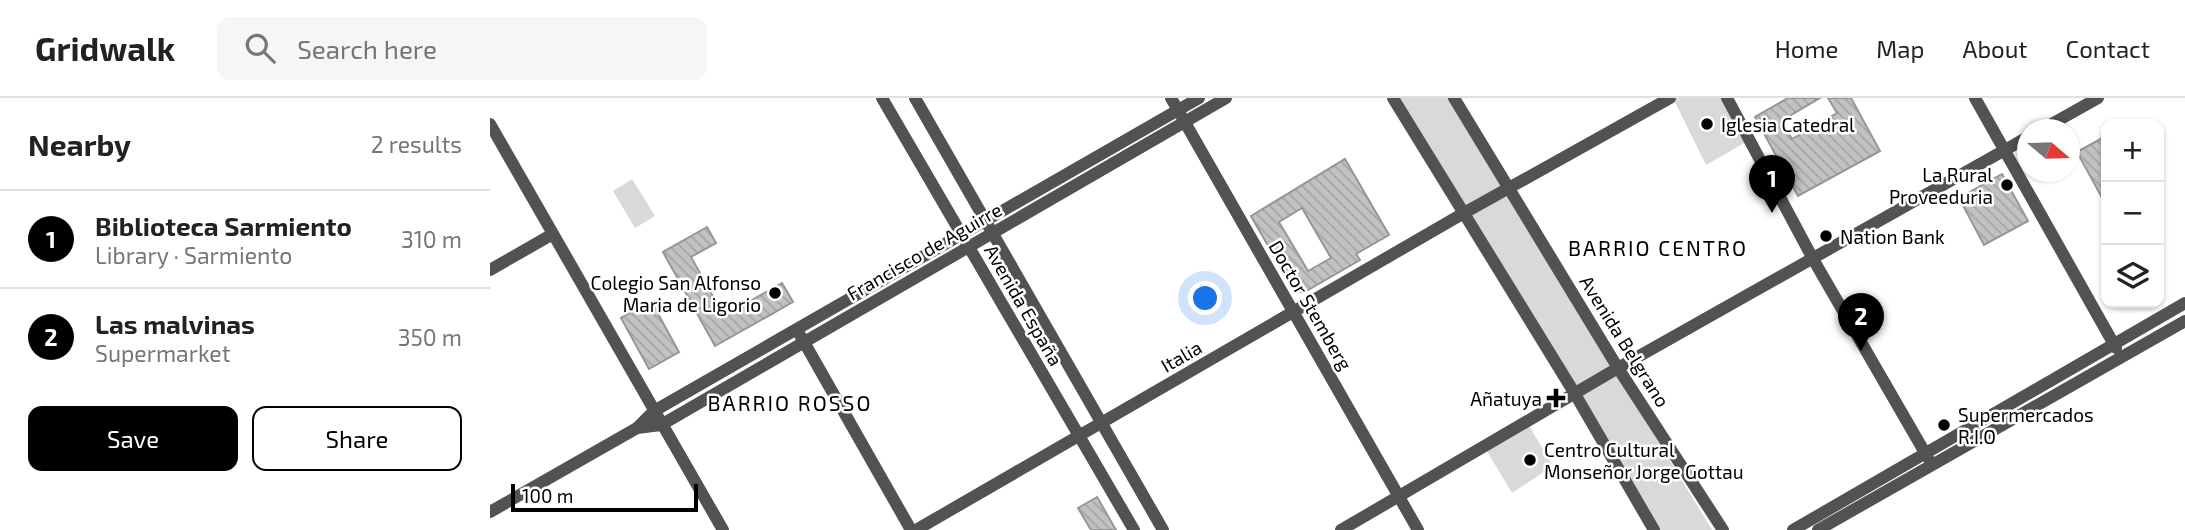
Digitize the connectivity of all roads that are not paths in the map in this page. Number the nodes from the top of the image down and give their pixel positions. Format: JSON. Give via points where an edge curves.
{"nodes":[{"id":1,"x":882,"y":98,"type":"edge"},
{"id":2,"x":915,"y":98,"type":"edge"},
{"id":3,"x":1171,"y":98,"type":"edge"},
{"id":4,"x":1199,"y":98,"type":"edge"},
{"id":5,"x":1226,"y":98,"type":"edge"},
{"id":6,"x":1393,"y":98,"type":"edge"},
{"id":7,"x":1454,"y":98,"type":"edge"},
{"id":8,"x":1670,"y":98,"type":"edge"},
{"id":9,"x":1727,"y":98,"type":"edge"},
{"id":10,"x":1975,"y":98,"type":"edge"},
{"id":11,"x":2098,"y":98,"type":"edge"},
{"id":12,"x":1178,"y":110,"type":"junction"},
{"id":13,"x":2061,"y":119,"type":"edge"},
{"id":14,"x":1185,"y":122,"type":"junction"},
{"id":15,"x":490,"y":124,"type":"edge"},
{"id":16,"x":2017,"y":143,"type":"edge"},
{"id":17,"x":2004,"y":150,"type":"junction"},
{"id":18,"x":1508,"y":188,"type":"junction"},
{"id":19,"x":1464,"y":213,"type":"junction"},
{"id":20,"x":989,"y":228,"type":"junction"},
{"id":21,"x":551,"y":235,"type":"junction"},
{"id":22,"x":965,"y":242,"type":"junction"},
{"id":23,"x":1813,"y":259,"type":"junction"},
{"id":24,"x":490,"y":270,"type":"edge"},
{"id":25,"x":2185,"y":303,"type":"edge"},
{"id":26,"x":1293,"y":313,"type":"junction"},
{"id":27,"x":2185,"y":321,"type":"edge"},
{"id":28,"x":797,"y":329,"type":"junction"},
{"id":29,"x":804,"y":342,"type":"junction"},
{"id":30,"x":2113,"y":343,"type":"junction"},
{"id":31,"x":2122,"y":357,"type":"junction"},
{"id":32,"x":1618,"y":368,"type":"junction"},
{"id":33,"x":1575,"y":394,"type":"junction"},
{"id":34,"x":654,"y":411,"type":"junction"},
{"id":35,"x":1102,"y":424,"type":"junction"},
{"id":36,"x":661,"y":425,"type":"junction"},
{"id":37,"x":637,"y":428,"type":"junction"},
{"id":38,"x":1079,"y":437,"type":"junction"},
{"id":39,"x":1929,"y":459,"type":"junction"},
{"id":40,"x":1398,"y":497,"type":"junction"},
{"id":41,"x":490,"y":512,"type":"edge"},
{"id":42,"x":723,"y":530,"type":"edge"},
{"id":43,"x":911,"y":530,"type":"edge"},
{"id":44,"x":916,"y":530,"type":"edge"},
{"id":45,"x":1134,"y":530,"type":"edge"},
{"id":46,"x":1163,"y":530,"type":"edge"},
{"id":47,"x":1341,"y":530,"type":"edge"},
{"id":48,"x":1418,"y":530,"type":"edge"},
{"id":49,"x":1654,"y":530,"type":"edge"},
{"id":50,"x":1723,"y":530,"type":"edge"},
{"id":51,"x":1793,"y":530,"type":"edge"},
{"id":52,"x":1818,"y":530,"type":"edge"}],
"edges":[{"from":1,"to":22,"type":"street","name":"Avenida España"},
{"from":2,"to":20,"type":"street","name":"Avenida España"},
{"from":3,"to":12,"type":"street","name":"Doctor Stemberg"},
{"from":4,"to":12,"type":"street","name":"Francisco de Aguirre"},
{"from":5,"to":14,"type":"street","name":"Francisco de Aguirre"},
{"from":6,"to":19,"type":"street"},
{"from":7,"to":18,"type":"street","name":"Avenida Belgrano"},
{"from":8,"to":18,"type":"street","name":"Italia"},
{"from":9,"to":23,"type":"street"},
{"from":10,"to":17,"type":"street"},
{"from":11,"to":13,"type":"street"},
{"from":12,"to":14,"type":"street","name":"Doctor Stemberg"},
{"from":12,"to":20,"type":"street","name":"Francisco de Aguirre"},
{"from":14,"to":20,"type":"street","name":"Francisco de Aguirre"},
{"from":14,"to":26,"type":"street","name":"Doctor Stemberg"},
{"from":15,"to":21,"type":"street"},
{"from":16,"to":17,"type":"street"},
{"from":17,"to":23,"type":"street"},
{"from":17,"to":30,"type":"street"},
{"from":18,"to":19,"type":"street","name":"Italia"},
{"from":18,"to":32,"type":"street","name":"Avenida Belgrano"},
{"from":19,"to":26,"type":"street","name":"Italia"},
{"from":19,"to":33,"type":"street"},
{"from":20,"to":22,"type":"street","name":"Francisco de Aguirre"},
{"from":20,"to":35,"type":"street","name":"Avenida España"},
{"from":21,"to":24,"type":"street"},
{"from":21,"to":34,"type":"street"},
{"from":22,"to":28,"type":"street","name":"Francisco de Aguirre"},
{"from":22,"to":29,"type":"street","name":"Francisco de Aguirre"},
{"from":22,"to":38,"type":"street","name":"Avenida España"},
{"from":23,"to":32,"type":"street"},
{"from":23,"to":39,"type":"street"},
{"from":25,"to":30,"type":"street"},
{"from":26,"to":35,"type":"street","name":"Italia"},
{"from":26,"to":40,"type":"street","name":"Doctor Stemberg"},
{"from":27,"to":31,"type":"street"},
{"from":28,"to":29,"type":"street"},
{"from":28,"to":34,"type":"street","name":"Francisco de Aguirre"},
{"from":29,"to":36,"type":"street","name":"Francisco de Aguirre"},
{"from":29,"to":43,"type":"street"},
{"from":30,"to":31,"type":"street"},
{"from":30,"to":39,"type":"street"},
{"from":31,"to":39,"type":"street"},
{"from":32,"to":33,"type":"street"},
{"from":32,"to":50,"type":"street","name":"Avenida Belgrano"},
{"from":33,"to":40,"type":"street"},
{"from":33,"to":49,"type":"street"},
{"from":34,"to":36,"type":"street"},
{"from":34,"to":37,"type":"street","name":"Francisco de Aguirre"},
{"from":35,"to":38,"type":"street","name":"Italia"},
{"from":35,"to":46,"type":"street","name":"Avenida España"},
{"from":36,"to":37,"type":"street","name":"Francisco de Aguirre"},
{"from":36,"to":42,"type":"street"},
{"from":37,"to":41,"type":"street","name":"Francisco de Aguirre"},
{"from":38,"to":44,"type":"street","name":"Italia"},
{"from":38,"to":45,"type":"street","name":"Avenida España"},
{"from":39,"to":51,"type":"street"},
{"from":39,"to":52,"type":"street"},
{"from":40,"to":47,"type":"street"},
{"from":40,"to":48,"type":"street","name":"Doctor Stemberg"}]}
